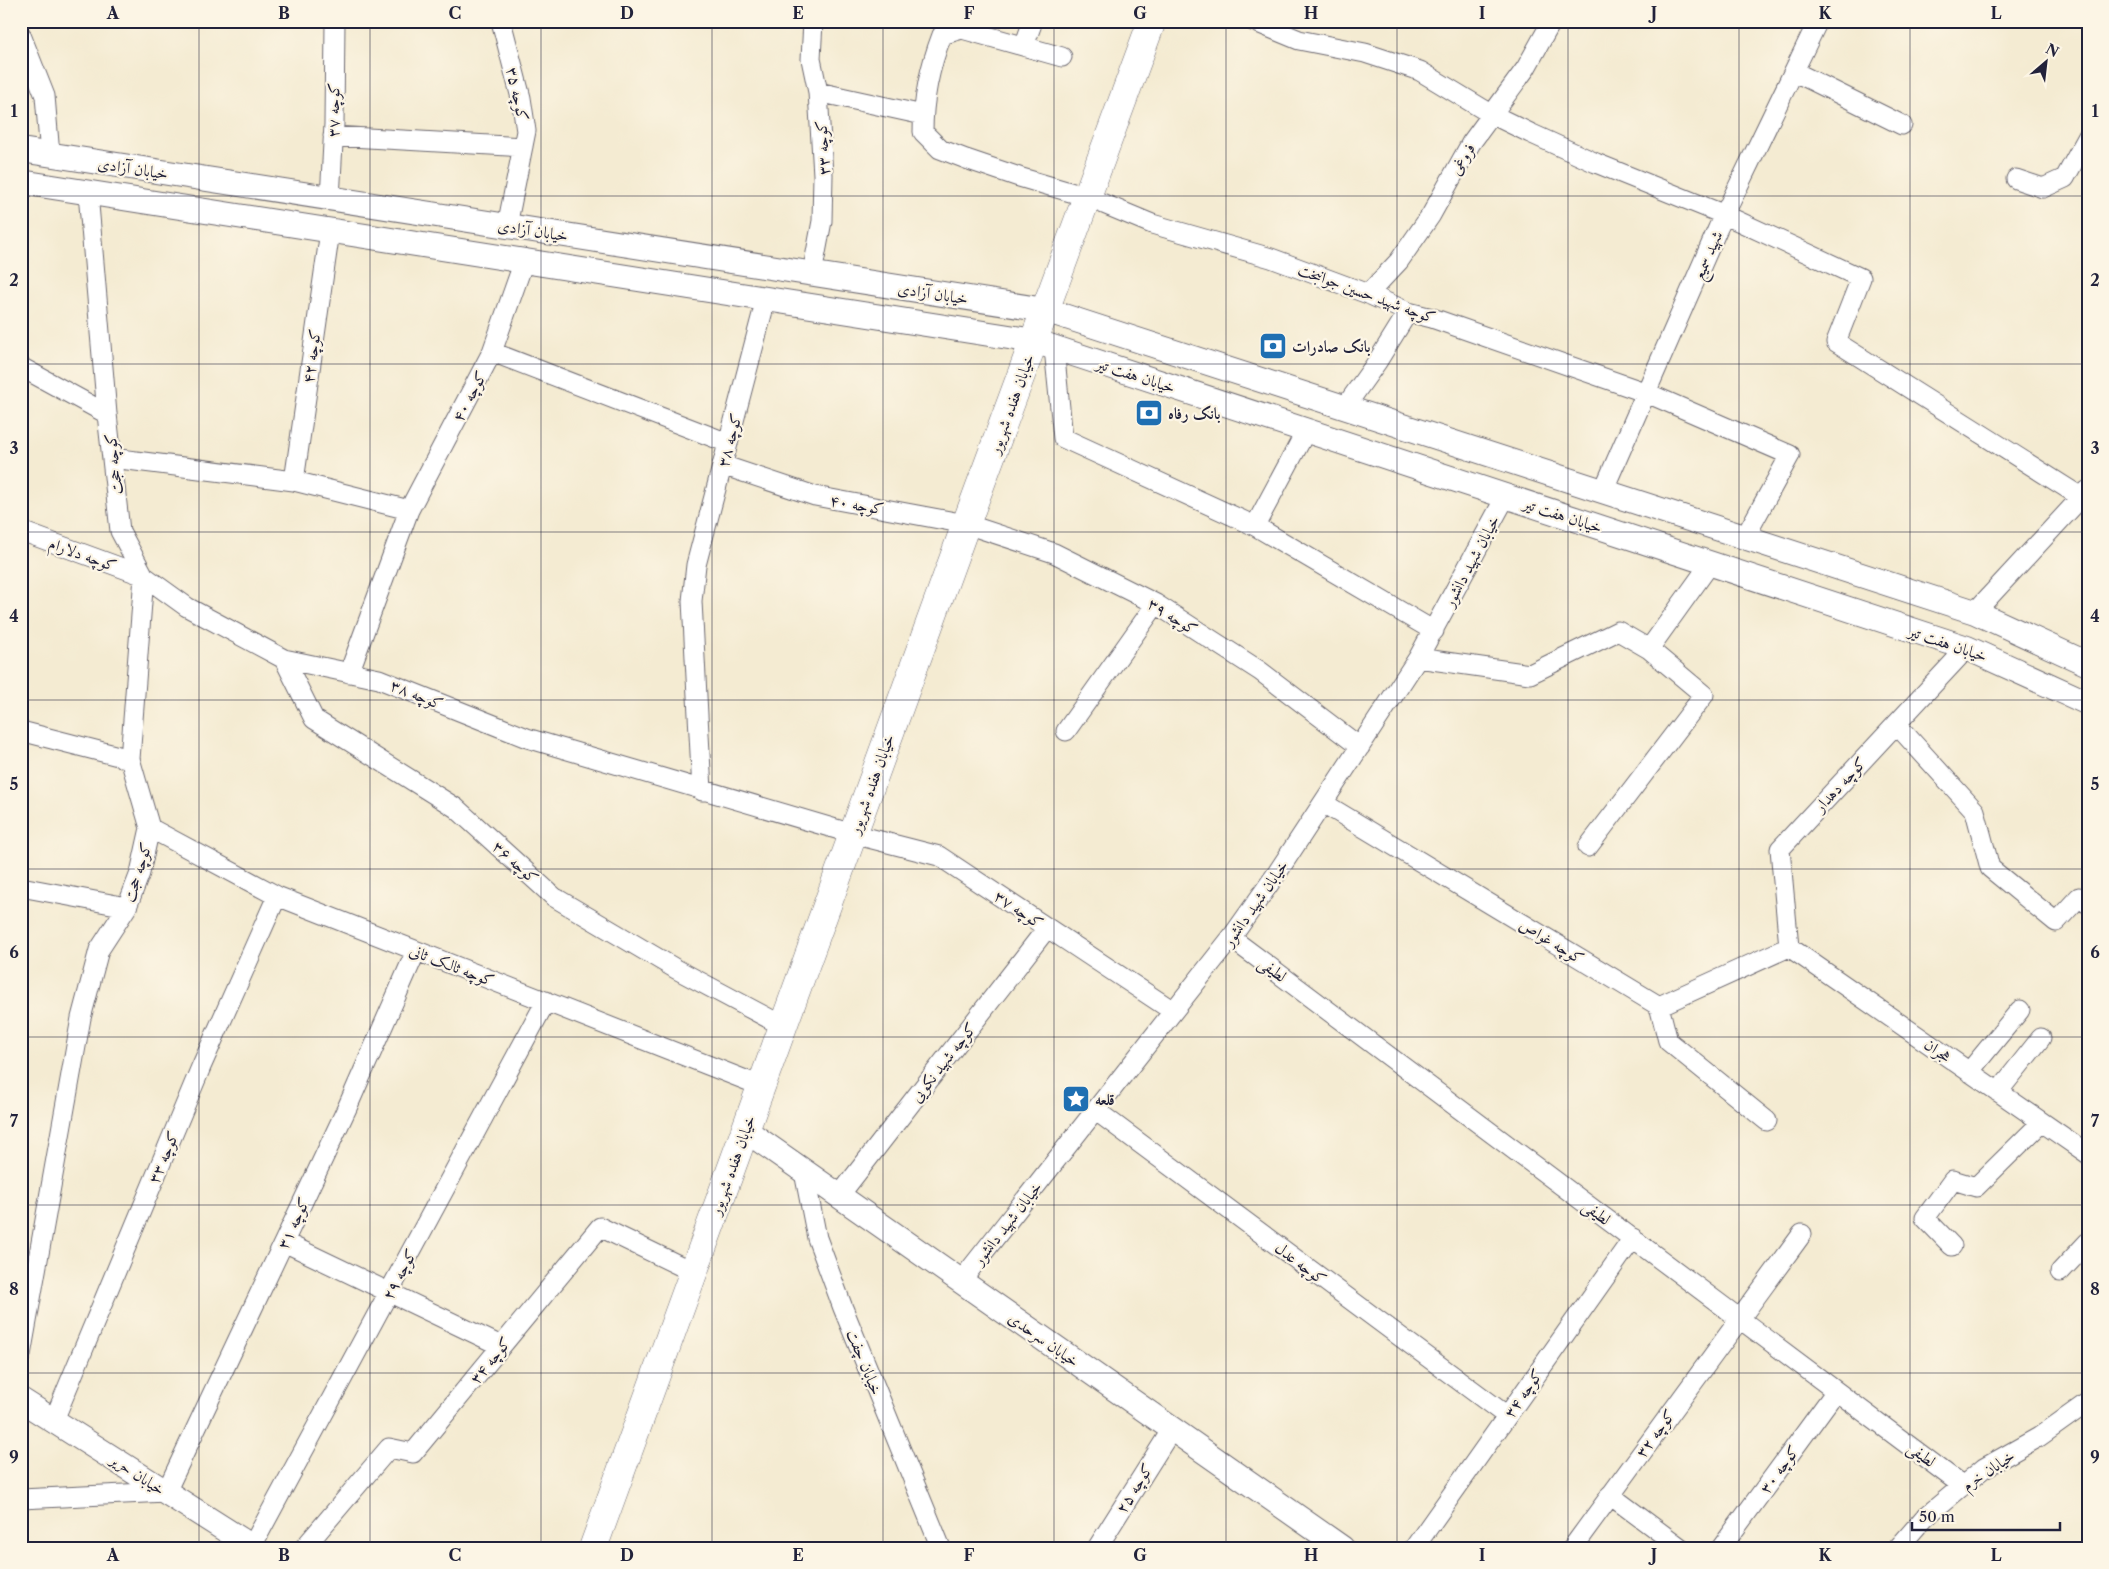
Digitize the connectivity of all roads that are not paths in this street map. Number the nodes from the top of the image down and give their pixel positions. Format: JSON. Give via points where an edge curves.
{"nodes":[{"id":1,"x":335,"y":21,"type":"edge"},
{"id":2,"x":501,"y":21,"type":"edge"},
{"id":3,"x":813,"y":21,"type":"edge"},
{"id":4,"x":1033,"y":21,"type":"edge"},
{"id":5,"x":1152,"y":21,"type":"edge"},
{"id":6,"x":1253,"y":21,"type":"edge"},
{"id":7,"x":1552,"y":21,"type":"edge"},
{"id":8,"x":1818,"y":21,"type":"edge"},
{"id":9,"x":21,"y":35,"type":"edge"},
{"id":10,"x":1024,"y":46,"type":"junction"},
{"id":11,"x":1062,"y":56,"type":"dead end"},
{"id":12,"x":1795,"y":72,"type":"junction"},
{"id":13,"x":818,"y":92,"type":"junction"},
{"id":14,"x":1492,"y":114,"type":"junction"},
{"id":15,"x":923,"y":115,"type":"junction"},
{"id":16,"x":1902,"y":125,"type":"dead end"},
{"id":17,"x":333,"y":136,"type":"junction"},
{"id":18,"x":2088,"y":136,"type":"edge"},
{"id":19,"x":523,"y":147,"type":"junction"},
{"id":20,"x":21,"y":150,"type":"edge"},
{"id":21,"x":52,"y":155,"type":"junction"},
{"id":22,"x":111,"y":164,"type":"junction"},
{"id":23,"x":2016,"y":179,"type":"dead end"},
{"id":24,"x":21,"y":182,"type":"edge"},
{"id":25,"x":50,"y":187,"type":"junction"},
{"id":26,"x":96,"y":194,"type":"junction"},
{"id":27,"x":1087,"y":197,"type":"junction"},
{"id":28,"x":330,"y":199,"type":"junction"},
{"id":29,"x":1725,"y":215,"type":"junction"},
{"id":30,"x":451,"y":218,"type":"junction"},
{"id":31,"x":507,"y":226,"type":"junction"},
{"id":32,"x":330,"y":231,"type":"junction"},
{"id":33,"x":447,"y":249,"type":"junction"},
{"id":34,"x":524,"y":261,"type":"junction"},
{"id":35,"x":812,"y":274,"type":"junction"},
{"id":36,"x":1368,"y":294,"type":"junction"},
{"id":37,"x":952,"y":296,"type":"junction"},
{"id":38,"x":766,"y":299,"type":"junction"},
{"id":39,"x":1046,"y":310,"type":"junction"},
{"id":40,"x":1408,"y":312,"type":"junction"},
{"id":41,"x":948,"y":328,"type":"junction"},
{"id":42,"x":1143,"y":342,"type":"junction"},
{"id":43,"x":1044,"y":345,"type":"junction"},
{"id":44,"x":492,"y":352,"type":"junction"},
{"id":45,"x":21,"y":367,"type":"edge"},
{"id":46,"x":1133,"y":374,"type":"junction"},
{"id":47,"x":1646,"y":393,"type":"junction"},
{"id":48,"x":1345,"y":408,"type":"junction"},
{"id":49,"x":107,"y":414,"type":"junction"},
{"id":50,"x":1306,"y":430,"type":"junction"},
{"id":51,"x":728,"y":443,"type":"junction"},
{"id":52,"x":112,"y":458,"type":"junction"},
{"id":53,"x":722,"y":465,"type":"junction"},
{"id":54,"x":1521,"y":465,"type":"junction"},
{"id":55,"x":294,"y":481,"type":"junction"},
{"id":56,"x":1603,"y":491,"type":"junction"},
{"id":57,"x":2084,"y":494,"type":"edge"},
{"id":58,"x":1506,"y":496,"type":"junction"},
{"id":59,"x":409,"y":510,"type":"junction"},
{"id":60,"x":966,"y":524,"type":"junction"},
{"id":61,"x":1255,"y":526,"type":"junction"},
{"id":62,"x":21,"y":531,"type":"edge"},
{"id":63,"x":1745,"y":537,"type":"junction"},
{"id":64,"x":1710,"y":564,"type":"junction"},
{"id":65,"x":144,"y":576,"type":"junction"},
{"id":66,"x":1156,"y":604,"type":"junction"},
{"id":67,"x":1975,"y":612,"type":"junction"},
{"id":68,"x":1434,"y":631,"type":"junction"},
{"id":69,"x":1966,"y":648,"type":"junction"},
{"id":70,"x":1649,"y":649,"type":"junction"},
{"id":71,"x":1418,"y":658,"type":"junction"},
{"id":72,"x":284,"y":660,"type":"junction"},
{"id":73,"x":2088,"y":664,"type":"edge"},
{"id":74,"x":349,"y":673,"type":"junction"},
{"id":75,"x":2088,"y":702,"type":"edge"},
{"id":76,"x":1896,"y":724,"type":"junction"},
{"id":77,"x":1066,"y":731,"type":"dead end"},
{"id":78,"x":21,"y":732,"type":"edge"},
{"id":79,"x":1360,"y":747,"type":"junction"},
{"id":80,"x":130,"y":758,"type":"junction"},
{"id":81,"x":702,"y":791,"type":"junction"},
{"id":82,"x":1323,"y":803,"type":"junction"},
{"id":83,"x":150,"y":828,"type":"junction"},
{"id":84,"x":853,"y":834,"type":"junction"},
{"id":85,"x":1588,"y":846,"type":"dead end"},
{"id":86,"x":21,"y":887,"type":"edge"},
{"id":87,"x":276,"y":896,"type":"junction"},
{"id":88,"x":2088,"y":904,"type":"edge"},
{"id":89,"x":127,"y":907,"type":"junction"},
{"id":90,"x":1047,"y":928,"type":"junction"},
{"id":91,"x":1231,"y":938,"type":"junction"},
{"id":92,"x":1789,"y":947,"type":"junction"},
{"id":93,"x":416,"y":951,"type":"junction"},
{"id":94,"x":546,"y":1001,"type":"junction"},
{"id":95,"x":1659,"y":1006,"type":"junction"},
{"id":96,"x":2020,"y":1010,"type":"dead end"},
{"id":97,"x":1173,"y":1011,"type":"junction"},
{"id":98,"x":783,"y":1026,"type":"junction"},
{"id":99,"x":2041,"y":1038,"type":"dead end"},
{"id":100,"x":1970,"y":1072,"type":"junction"},
{"id":101,"x":761,"y":1086,"type":"junction"},
{"id":102,"x":1998,"y":1092,"type":"junction"},
{"id":103,"x":1095,"y":1110,"type":"junction"},
{"id":104,"x":1767,"y":1121,"type":"dead end"},
{"id":105,"x":2042,"y":1122,"type":"junction"},
{"id":106,"x":745,"y":1130,"type":"junction"},
{"id":107,"x":2088,"y":1154,"type":"edge"},
{"id":108,"x":804,"y":1172,"type":"junction"},
{"id":109,"x":839,"y":1196,"type":"junction"},
{"id":110,"x":1802,"y":1234,"type":"dead end"},
{"id":111,"x":1633,"y":1238,"type":"junction"},
{"id":112,"x":284,"y":1242,"type":"junction"},
{"id":113,"x":2088,"y":1242,"type":"edge"},
{"id":114,"x":1952,"y":1246,"type":"dead end"},
{"id":115,"x":693,"y":1272,"type":"junction"},
{"id":116,"x":2060,"y":1272,"type":"dead end"},
{"id":117,"x":961,"y":1281,"type":"junction"},
{"id":118,"x":389,"y":1292,"type":"junction"},
{"id":119,"x":1739,"y":1318,"type":"junction"},
{"id":120,"x":501,"y":1346,"type":"junction"},
{"id":121,"x":21,"y":1355,"type":"edge"},
{"id":122,"x":1836,"y":1390,"type":"junction"},
{"id":123,"x":21,"y":1400,"type":"edge"},
{"id":124,"x":2088,"y":1402,"type":"edge"},
{"id":125,"x":1507,"y":1416,"type":"junction"},
{"id":126,"x":54,"y":1420,"type":"junction"},
{"id":127,"x":1172,"y":1429,"type":"junction"},
{"id":128,"x":1963,"y":1486,"type":"junction"},
{"id":129,"x":166,"y":1492,"type":"junction"},
{"id":130,"x":1610,"y":1495,"type":"junction"},
{"id":131,"x":21,"y":1499,"type":"edge"},
{"id":132,"x":252,"y":1547,"type":"edge"},
{"id":133,"x":1338,"y":1547,"type":"edge"},
{"id":134,"x":304,"y":1548,"type":"edge"},
{"id":135,"x":593,"y":1548,"type":"edge"},
{"id":136,"x":941,"y":1548,"type":"edge"},
{"id":137,"x":1097,"y":1548,"type":"edge"},
{"id":138,"x":1414,"y":1548,"type":"edge"},
{"id":139,"x":1572,"y":1548,"type":"edge"},
{"id":140,"x":1681,"y":1548,"type":"edge"},
{"id":141,"x":1721,"y":1548,"type":"edge"},
{"id":142,"x":1898,"y":1548,"type":"edge"}],
"edges":[{"from":1,"to":17,"type":"street","name":"کوچه ۳۷"},
{"from":2,"to":19,"type":"street","name":"کوچه ۳۵","via":[[521,98],[526,131]]},
{"from":3,"to":13,"type":"street","name":"کوچه ۳۳","via":[[810,59]]},
{"from":4,"to":10,"type":"street"},
{"from":5,"to":27,"type":"main road","name":"خیابان هفده شهریور"},
{"from":6,"to":14,"type":"street","via":[[1299,40],[1365,53],[1420,71]]},
{"from":7,"to":14,"type":"street","name":"فروغی","via":[[1526,68]]},
{"from":8,"to":12,"type":"street","name":"شهید سمیع"},
{"from":9,"to":21,"type":"street","via":[[46,96]]},
{"from":10,"to":11,"type":"street"},
{"from":10,"to":15,"type":"street","via":[[962,29],[942,35],[933,58]]},
{"from":12,"to":16,"type":"street"},
{"from":12,"to":29,"type":"street","name":"شهید سمیع"},
{"from":13,"to":15,"type":"street"},
{"from":13,"to":35,"type":"street","name":"کوچه ۳۳","via":[[824,175],[822,221]]},
{"from":14,"to":29,"type":"street","via":[[1596,163]]},
{"from":14,"to":36,"type":"street","name":"فروغی","via":[[1405,253]]},
{"from":15,"to":27,"type":"street","name":"کوچه شهید حسین جوانبخت","via":[[923,132],[940,148],[1018,178]]},
{"from":17,"to":19,"type":"street"},
{"from":17,"to":28,"type":"street","name":"کوچه ۳۷"},
{"from":18,"to":23,"type":"street","via":[[2065,178],[2043,188]]},
{"from":19,"to":31,"type":"street","name":"کوچه ۳۵"},
{"from":20,"to":21,"type":"street","name":"خیابان آزادی"},
{"from":21,"to":22,"type":"street","name":"خیابان آزادی"},
{"from":21,"to":25,"type":"street","via":[[58,176]]},
{"from":22,"to":26,"type":"street","via":[[100,174],[100,189]]},
{"from":22,"to":28,"type":"street","name":"خیابان آزادی"},
{"from":24,"to":25,"type":"street","name":"خیابان آزادی"},
{"from":25,"to":26,"type":"street","name":"خیابان آزادی"},
{"from":26,"to":32,"type":"street","name":"خیابان آزادی"},
{"from":26,"to":49,"type":"street","name":"کوچه حجت"},
{"from":27,"to":36,"type":"street","name":"کوچه شهید حسین جوانبخت","via":[[1152,224],[1271,258]]},
{"from":27,"to":39,"type":"main road","name":"خیابان هفده شهریور"},
{"from":28,"to":30,"type":"street","name":"خیابان آزادی"},
{"from":29,"to":47,"type":"street","name":"شهید سمیع"},
{"from":29,"to":57,"type":"street","via":[[1862,278],[1836,342]]},
{"from":30,"to":31,"type":"street","name":"خیابان آزادی"},
{"from":30,"to":33,"type":"street"},
{"from":31,"to":35,"type":"street","name":"خیابان آزادی"},
{"from":32,"to":33,"type":"street","name":"خیابان آزادی"},
{"from":32,"to":55,"type":"street","name":"کوچه ۴۲"},
{"from":33,"to":34,"type":"street","name":"خیابان آزادی"},
{"from":34,"to":38,"type":"street","name":"خیابان آزادی"},
{"from":34,"to":44,"type":"street"},
{"from":35,"to":37,"type":"street","name":"خیابان آزادی"},
{"from":36,"to":40,"type":"street","name":"کوچه شهید حسین جوانبخت"},
{"from":37,"to":39,"type":"street","name":"خیابان آزادی"},
{"from":37,"to":41,"type":"street"},
{"from":38,"to":41,"type":"street","name":"خیابان آزادی"},
{"from":38,"to":51,"type":"street","name":"کوچه ۳۸"},
{"from":39,"to":42,"type":"street","name":"خیابان هفت تیر"},
{"from":39,"to":43,"type":"main road","name":"خیابان هفده شهریور"},
{"from":40,"to":47,"type":"street","name":"کوچه شهید حسین جوانبخت"},
{"from":40,"to":48,"type":"street"},
{"from":41,"to":43,"type":"street","name":"خیابان آزادی"},
{"from":42,"to":46,"type":"street"},
{"from":42,"to":48,"type":"street","name":"خیابان هفت تیر"},
{"from":43,"to":46,"type":"street","name":"خیابان هفت تیر"},
{"from":43,"to":60,"type":"main road","name":"خیابان هفده شهریور"},
{"from":43,"to":61,"type":"street","via":[[1063,438]]},
{"from":44,"to":51,"type":"street","name":"کوچه ۴۰"},
{"from":44,"to":59,"type":"street","name":"کوچه ۴۰"},
{"from":45,"to":49,"type":"street","name":"کوچه حجت"},
{"from":46,"to":50,"type":"street","name":"خیابان هفت تیر"},
{"from":47,"to":56,"type":"street","name":"شهید سمیع"},
{"from":47,"to":63,"type":"street","name":"کوچه شهید حسین جوانبخت","via":[[1790,455]]},
{"from":48,"to":54,"type":"street","name":"خیابان هفت تیر"},
{"from":49,"to":52,"type":"street","name":"کوچه حجت"},
{"from":50,"to":58,"type":"street","name":"خیابان هفت تیر"},
{"from":50,"to":61,"type":"street"},
{"from":51,"to":53,"type":"street","name":"کوچه ۳۸"},
{"from":52,"to":55,"type":"street"},
{"from":52,"to":65,"type":"street","name":"کوچه حجت","via":[[120,530]]},
{"from":53,"to":60,"type":"street","name":"کوچه ۴۰","via":[[815,496]]},
{"from":53,"to":81,"type":"street","name":"کوچه ۳۸","via":[[696,564],[692,601]]},
{"from":54,"to":56,"type":"street","name":"خیابان هفت تیر"},
{"from":54,"to":58,"type":"street"},
{"from":55,"to":59,"type":"street"},
{"from":56,"to":63,"type":"street","name":"خیابان هفت تیر"},
{"from":57,"to":67,"type":"street"},
{"from":58,"to":64,"type":"street","name":"خیابان هفت تیر"},
{"from":58,"to":68,"type":"street","name":"خیابان شهید دانشور"},
{"from":59,"to":74,"type":"street","name":"کوچه ۴۰"},
{"from":60,"to":66,"type":"street","name":"کوچه ۳۹","via":[[1054,553]]},
{"from":60,"to":84,"type":"main road","name":"خیابان هفده شهریور"},
{"from":61,"to":68,"type":"street"},
{"from":62,"to":65,"type":"street","name":"کوچه دلارام"},
{"from":63,"to":67,"type":"street","name":"خیابان هفت تیر"},
{"from":64,"to":69,"type":"street","name":"خیابان هفت تیر"},
{"from":64,"to":70,"type":"street"},
{"from":65,"to":72,"type":"street","name":"کوچه ۳۸","via":[[187,608]]},
{"from":65,"to":80,"type":"street","name":"کوچه حجت"},
{"from":66,"to":77,"type":"street"},
{"from":66,"to":79,"type":"street","name":"کوچه ۳۹","via":[[1260,671]]},
{"from":67,"to":73,"type":"street","name":"خیابان هفت تیر"},
{"from":68,"to":71,"type":"street","name":"خیابان شهید دانشور"},
{"from":69,"to":75,"type":"street","name":"خیابان هفت تیر"},
{"from":69,"to":76,"type":"street","name":"کوچه دهدار"},
{"from":70,"to":71,"type":"street","via":[[1618,631],[1530,674]]},
{"from":70,"to":85,"type":"street","via":[[1704,695]]},
{"from":71,"to":79,"type":"street","name":"خیابان شهید دانشور"},
{"from":72,"to":74,"type":"street","name":"کوچه ۳۸"},
{"from":72,"to":98,"type":"street","name":"کوچه ۳۶","via":[[314,719],[456,808],[554,897],[676,969]]},
{"from":74,"to":81,"type":"street","name":"کوچه ۳۸","via":[[379,679],[527,738]]},
{"from":76,"to":88,"type":"street","via":[[1975,810],[1990,868],[2056,922],[2079,897]]},
{"from":76,"to":92,"type":"street","name":"کوچه دهدار","via":[[1780,848]]},
{"from":78,"to":80,"type":"street"},
{"from":79,"to":82,"type":"street","name":"خیابان شهید دانشور"},
{"from":80,"to":83,"type":"street","name":"کوچه حجت"},
{"from":81,"to":84,"type":"street","name":"کوچه ۳۸"},
{"from":82,"to":91,"type":"street","name":"خیابان شهید دانشور"},
{"from":82,"to":95,"type":"street","name":"کوچه غواص"},
{"from":83,"to":87,"type":"street","name":"کوچه ثالک ثانی"},
{"from":83,"to":89,"type":"street","name":"کوچه حجت","via":[[140,873]]},
{"from":84,"to":90,"type":"street","name":"کوچه ۳۷","via":[[939,856]]},
{"from":84,"to":98,"type":"main road","name":"خیابان هفده شهریور"},
{"from":86,"to":89,"type":"street"},
{"from":87,"to":93,"type":"street","name":"کوچه ثالک ثانی"},
{"from":87,"to":126,"type":"street","name":"کوچه ۳۳"},
{"from":89,"to":121,"type":"street","name":"کوچه حجت","via":[[99,950],[81,1018]]},
{"from":90,"to":97,"type":"street","name":"کوچه ۳۷"},
{"from":90,"to":109,"type":"street","name":"کوچه شهید نکویی"},
{"from":91,"to":97,"type":"street","name":"خیابان شهید دانشور"},
{"from":91,"to":111,"type":"street","name":"لطیفی"},
{"from":92,"to":95,"type":"street"},
{"from":92,"to":100,"type":"street","name":"هجران"},
{"from":93,"to":94,"type":"street","name":"کوچه ثالک ثانی"},
{"from":93,"to":112,"type":"street","name":"کوچه ۳۱"},
{"from":94,"to":101,"type":"street","name":"کوچه ثالک ثانی"},
{"from":94,"to":118,"type":"street","name":"کوچه ۲۹"},
{"from":95,"to":104,"type":"street","via":[[1668,1040]]},
{"from":96,"to":100,"type":"street"},
{"from":97,"to":103,"type":"street","name":"خیابان شهید دانشور"},
{"from":98,"to":101,"type":"main road","name":"خیابان هفده شهریور"},
{"from":99,"to":102,"type":"street"},
{"from":100,"to":102,"type":"street","name":"هجران"},
{"from":101,"to":106,"type":"main road","name":"خیابان هفده شهریور"},
{"from":102,"to":105,"type":"street","name":"هجران"},
{"from":103,"to":117,"type":"street","name":"خیابان شهید دانشور"},
{"from":103,"to":125,"type":"street","name":"کوچه عدل"},
{"from":105,"to":107,"type":"street","name":"هجران"},
{"from":105,"to":114,"type":"street","via":[[1976,1187],[1953,1180],[1925,1218]]},
{"from":106,"to":108,"type":"street","name":"خیابان سرحدی"},
{"from":106,"to":115,"type":"main road","name":"خیابان هفده شهریور"},
{"from":108,"to":109,"type":"street","name":"خیابان سرحدی"},
{"from":108,"to":136,"type":"street","name":"خیابان چفت","via":[[817,1238]]},
{"from":109,"to":117,"type":"street","name":"خیابان سرحدی"},
{"from":110,"to":119,"type":"street","name":"کوچه ۳۲"},
{"from":111,"to":119,"type":"street","name":"لطیفی"},
{"from":111,"to":125,"type":"street","name":"کوچه ۳۴"},
{"from":112,"to":118,"type":"street"},
{"from":112,"to":129,"type":"street","name":"کوچه ۳۱"},
{"from":113,"to":116,"type":"street"},
{"from":115,"to":120,"type":"street","name":"کوچه ۳۴","via":[[600,1227]]},
{"from":115,"to":135,"type":"main road","name":"خیابان هفده شهریور"},
{"from":117,"to":127,"type":"street","name":"خیابان سرحدی"},
{"from":118,"to":120,"type":"street"},
{"from":118,"to":132,"type":"street","name":"کوچه ۲۹"},
{"from":119,"to":122,"type":"street","name":"لطیفی"},
{"from":119,"to":130,"type":"street","name":"کوچه ۳۲"},
{"from":120,"to":134,"type":"street","name":"کوچه ۳۴","via":[[413,1453],[389,1448]]},
{"from":122,"to":128,"type":"street","name":"لطیفی"},
{"from":122,"to":141,"type":"street","name":"کوچه ۳۰"},
{"from":123,"to":126,"type":"street","name":"خیابان حریر"},
{"from":124,"to":128,"type":"street","name":"خیابان خرم","via":[[2039,1438],[1984,1468]]},
{"from":125,"to":138,"type":"street","name":"کوچه ۳۴"},
{"from":126,"to":129,"type":"street","name":"خیابان حریر"},
{"from":127,"to":133,"type":"street","name":"خیابان سرحدی"},
{"from":127,"to":137,"type":"street","name":"کوچه ۲۵"},
{"from":128,"to":142,"type":"street","name":"خیابان خرم","via":[[1924,1518]]},
{"from":129,"to":131,"type":"street"},
{"from":129,"to":132,"type":"street","name":"خیابان حریر"},
{"from":130,"to":139,"type":"street","name":"کوچه ۳۲"},
{"from":130,"to":140,"type":"street"}]}
